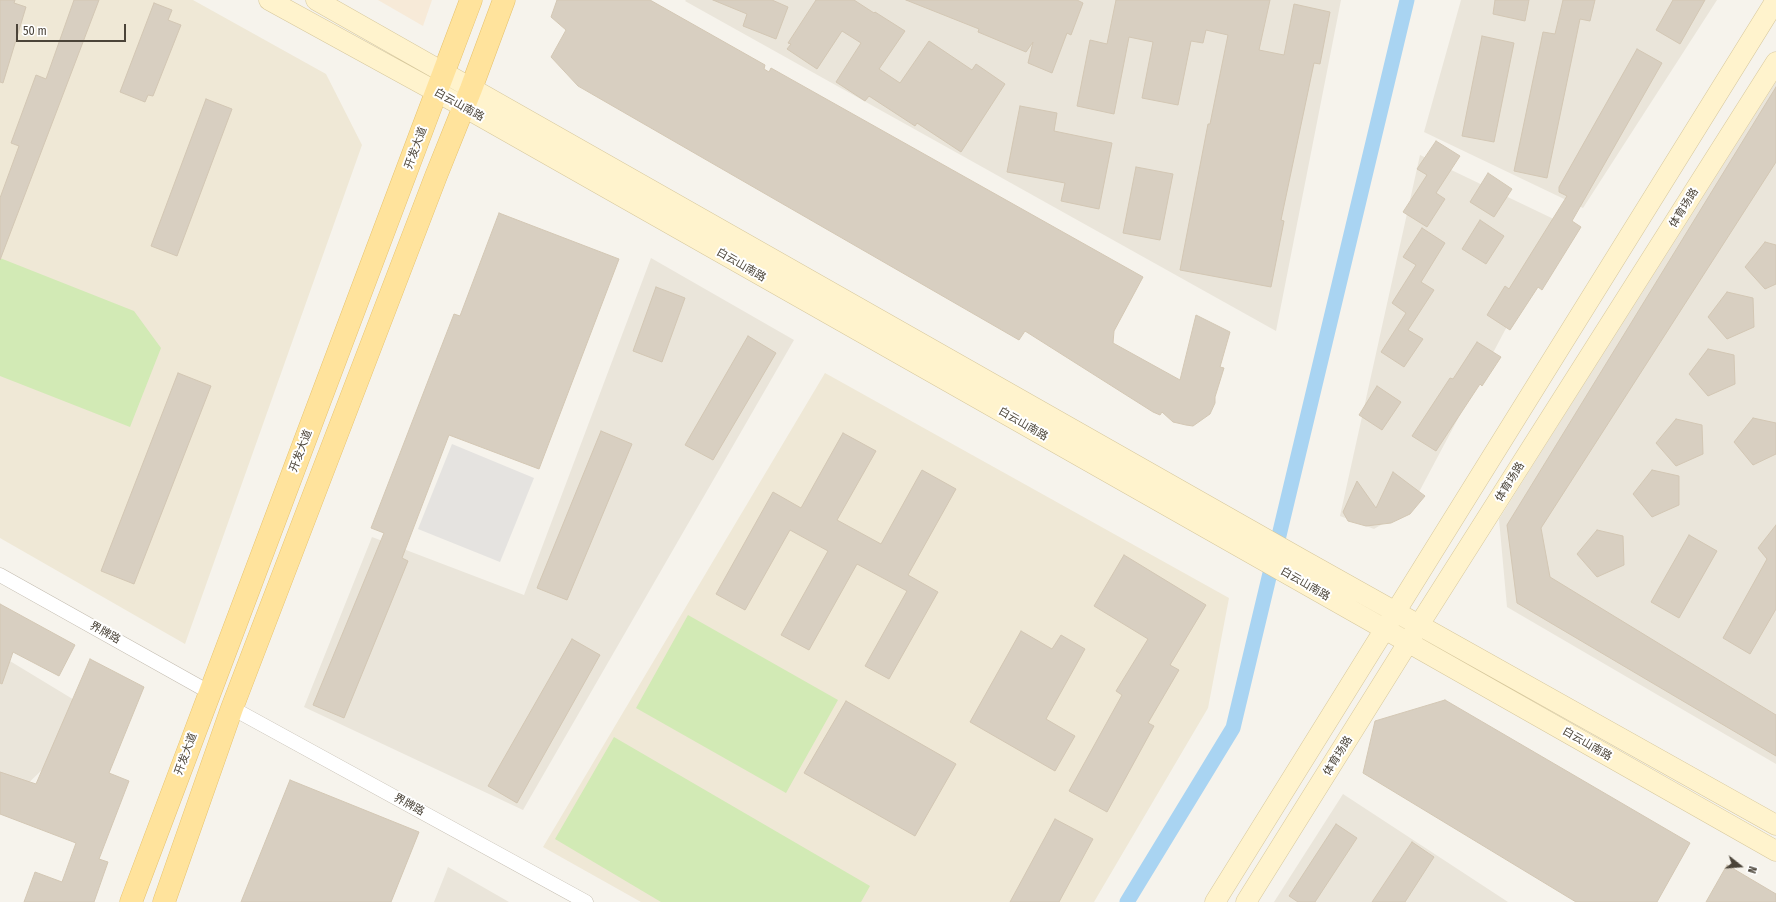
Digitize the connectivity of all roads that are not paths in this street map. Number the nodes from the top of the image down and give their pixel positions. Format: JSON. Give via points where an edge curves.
{"nodes":[{"id":1,"x":269,"y":0,"type":"edge"},
{"id":2,"x":316,"y":0,"type":"edge"},
{"id":3,"x":471,"y":0,"type":"edge"},
{"id":4,"x":504,"y":0,"type":"edge"},
{"id":5,"x":1776,"y":0,"type":"edge"},
{"id":6,"x":1776,"y":62,"type":"edge"},
{"id":7,"x":440,"y":83,"type":"junction"},
{"id":8,"x":467,"y":98,"type":"junction"},
{"id":9,"x":0,"y":575,"type":"edge"},
{"id":10,"x":1395,"y":612,"type":"junction"},
{"id":11,"x":1419,"y":626,"type":"junction"},
{"id":12,"x":1385,"y":629,"type":"junction"},
{"id":13,"x":1409,"y":643,"type":"junction"},
{"id":14,"x":209,"y":692,"type":"junction"},
{"id":15,"x":232,"y":708,"type":"junction"},
{"id":16,"x":1776,"y":825,"type":"edge"},
{"id":17,"x":1776,"y":851,"type":"edge"},
{"id":18,"x":131,"y":902,"type":"edge"},
{"id":19,"x":164,"y":902,"type":"edge"},
{"id":20,"x":586,"y":902,"type":"edge"},
{"id":21,"x":1215,"y":902,"type":"edge"},
{"id":22,"x":1246,"y":902,"type":"edge"}],
"edges":[{"from":1,"to":7,"type":"main road","name":"白云山南路"},
{"from":2,"to":7,"type":"main road","name":"白云山南路"},
{"from":3,"to":7,"type":"main road","name":"开发大道"},
{"from":4,"to":8,"type":"main road"},
{"from":5,"to":10,"type":"main road"},
{"from":6,"to":11,"type":"main road","name":"体育场路"},
{"from":7,"to":8,"type":"main road","name":"白云山南路"},
{"from":7,"to":14,"type":"main road","name":"开发大道"},
{"from":8,"to":10,"type":"main road","name":"白云山南路","via":[[1244,526]]},
{"from":8,"to":12,"type":"main road","name":"白云山南路","via":[[1239,547]]},
{"from":8,"to":15,"type":"main road"},
{"from":9,"to":14,"type":"street","name":"界牌路"},
{"from":10,"to":11,"type":"main road","name":"白云山南路"},
{"from":10,"to":12,"type":"main road"},
{"from":11,"to":13,"type":"main road","name":"体育场路"},
{"from":11,"to":16,"type":"main road","name":"白云山南路"},
{"from":12,"to":13,"type":"main road","name":"白云山南路"},
{"from":12,"to":21,"type":"main road"},
{"from":13,"to":17,"type":"main road","name":"白云山南路"},
{"from":13,"to":22,"type":"main road","name":"体育场路"},
{"from":14,"to":18,"type":"main road","name":"开发大道"},
{"from":15,"to":19,"type":"main road"},
{"from":15,"to":20,"type":"street","name":"界牌路"}]}
